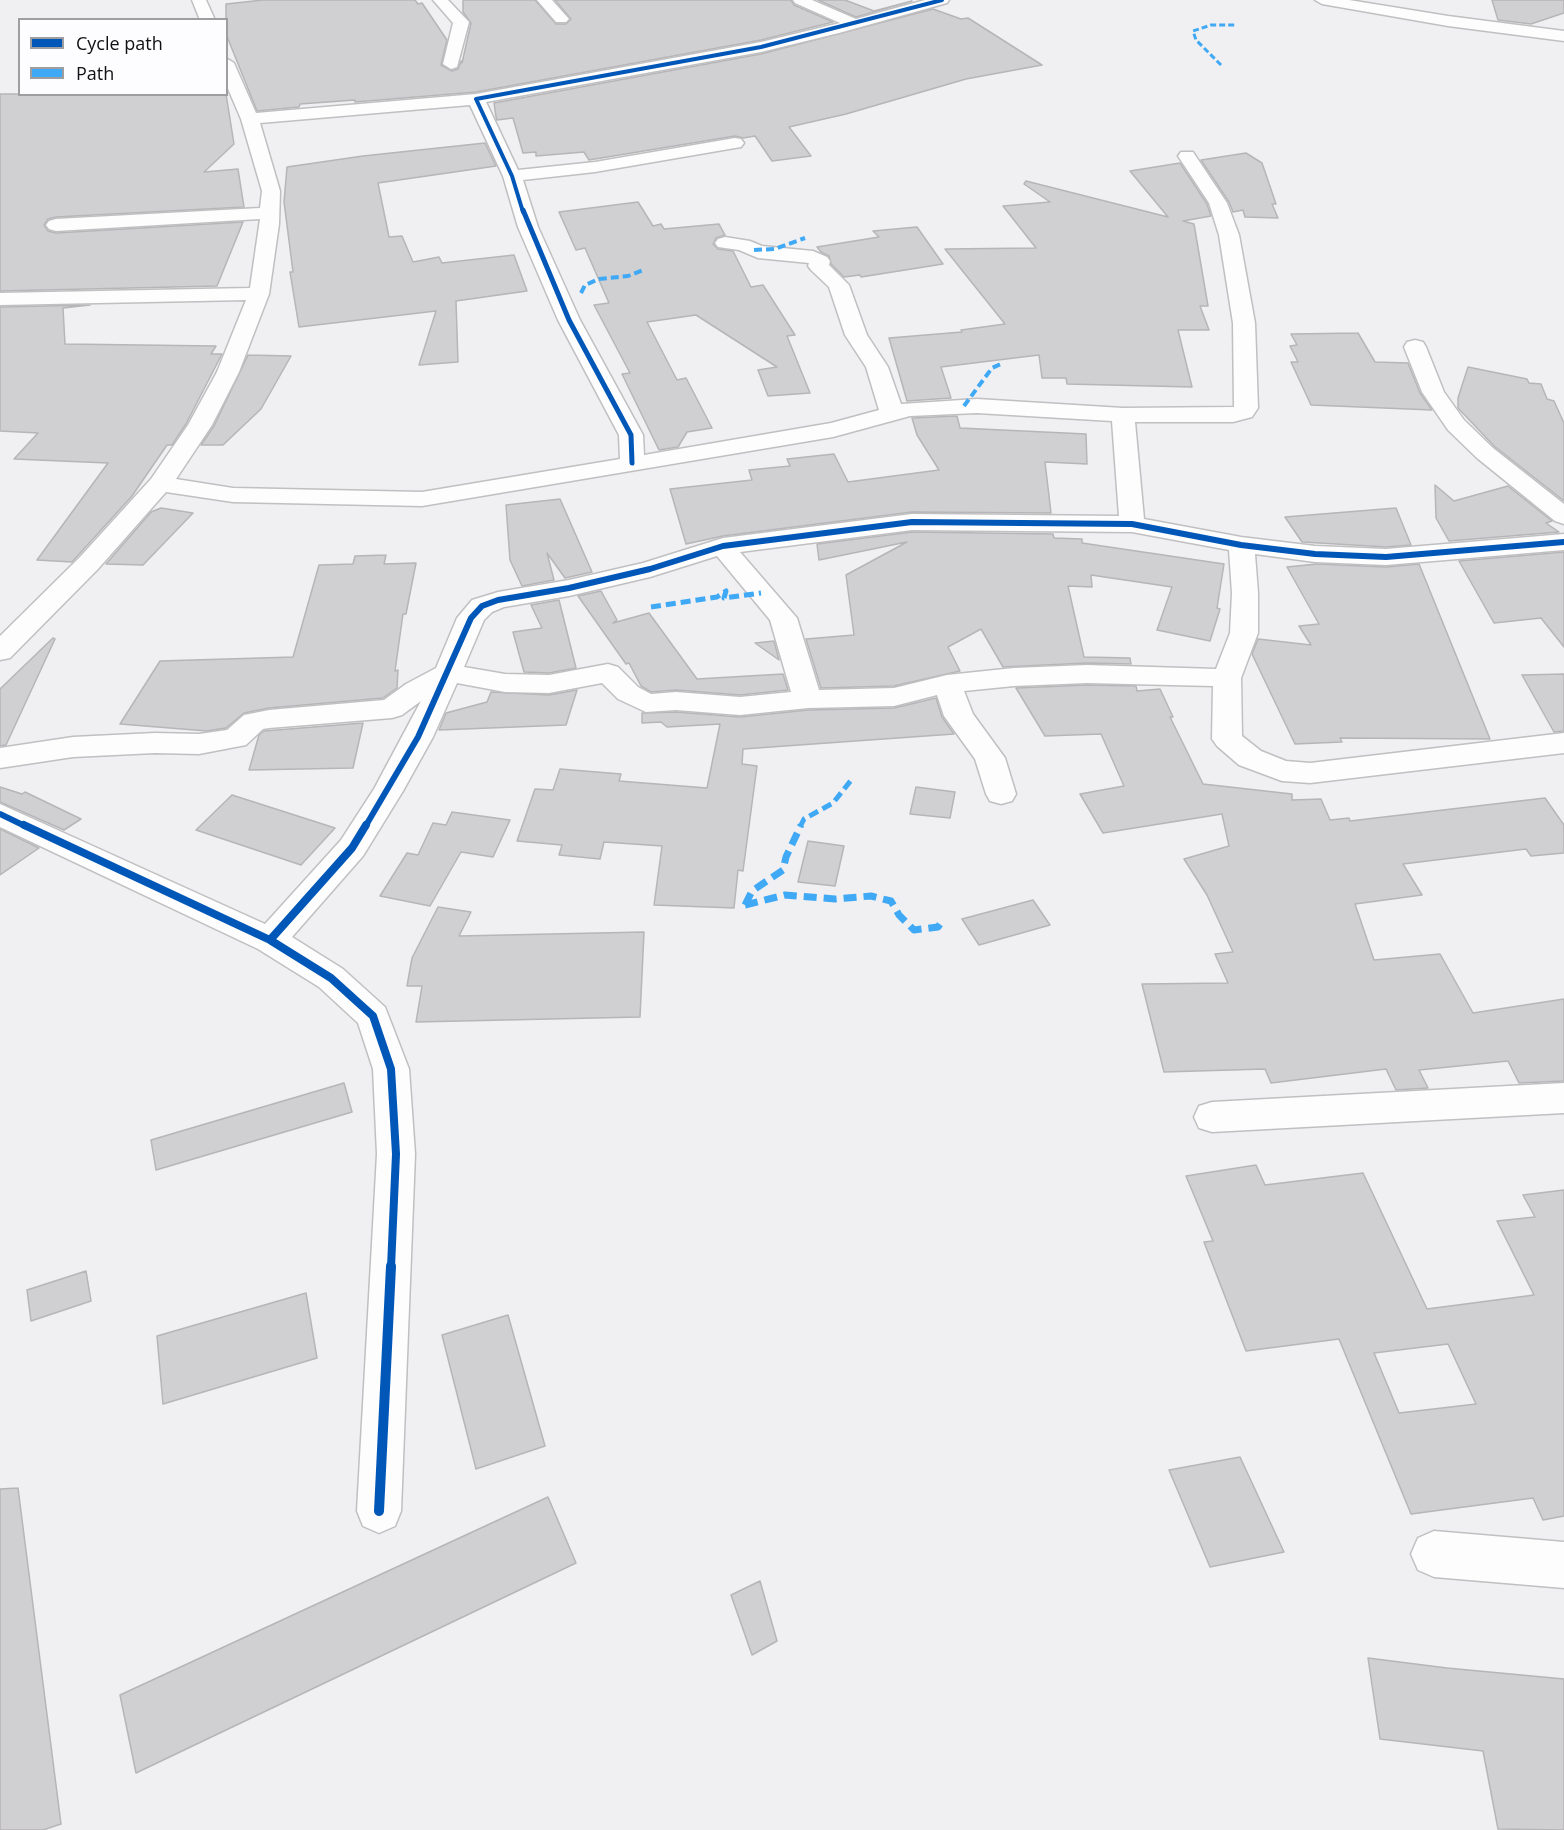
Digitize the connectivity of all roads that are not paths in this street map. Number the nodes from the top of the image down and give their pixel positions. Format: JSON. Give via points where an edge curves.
{"nodes":[{"id":1,"x":199,"y":0,"type":"edge"},
{"id":2,"x":440,"y":0,"type":"edge"},
{"id":3,"x":544,"y":0,"type":"edge"},
{"id":4,"x":800,"y":0,"type":"edge"},
{"id":5,"x":942,"y":0,"type":"edge"},
{"id":6,"x":1322,"y":0,"type":"edge"},
{"id":7,"x":207,"y":18,"type":"edge"},
{"id":8,"x":561,"y":19,"type":"dead end"},
{"id":9,"x":854,"y":24,"type":"junction"},
{"id":10,"x":1564,"y":36,"type":"edge"},
{"id":11,"x":452,"y":64,"type":"dead end"},
{"id":12,"x":228,"y":68,"type":"edge"},
{"id":13,"x":476,"y":99,"type":"junction"},
{"id":14,"x":250,"y":119,"type":"junction"},
{"id":15,"x":735,"y":143,"type":"dead end"},
{"id":16,"x":1187,"y":156,"type":"dead end"},
{"id":17,"x":512,"y":176,"type":"junction"},
{"id":18,"x":270,"y":213,"type":"junction"},
{"id":19,"x":56,"y":225,"type":"dead end"},
{"id":20,"x":725,"y":243,"type":"dead end"},
{"id":21,"x":259,"y":294,"type":"junction"},
{"id":22,"x":0,"y":299,"type":"edge"},
{"id":23,"x":1415,"y":347,"type":"dead end"},
{"id":24,"x":892,"y":413,"type":"junction"},
{"id":25,"x":1123,"y":415,"type":"junction"},
{"id":26,"x":833,"y":430,"type":"junction"},
{"id":27,"x":631,"y":435,"type":"junction"},
{"id":28,"x":632,"y":463,"type":"junction"},
{"id":29,"x":160,"y":484,"type":"junction"},
{"id":30,"x":1564,"y":516,"type":"edge"},
{"id":31,"x":1132,"y":524,"type":"junction"},
{"id":32,"x":1564,"y":542,"type":"edge"},
{"id":33,"x":1241,"y":545,"type":"junction"},
{"id":34,"x":723,"y":546,"type":"junction"},
{"id":35,"x":0,"y":652,"type":"edge"},
{"id":36,"x":448,"y":673,"type":"junction"},
{"id":37,"x":1227,"y":678,"type":"junction"},
{"id":38,"x":947,"y":684,"type":"junction"},
{"id":39,"x":808,"y":699,"type":"junction"},
{"id":40,"x":1564,"y":743,"type":"edge"},
{"id":41,"x":0,"y":758,"type":"edge"},
{"id":42,"x":1001,"y":794,"type":"dead end"},
{"id":43,"x":0,"y":814,"type":"edge"},
{"id":44,"x":270,"y":940,"type":"junction"},
{"id":45,"x":1564,"y":1098,"type":"edge"},
{"id":46,"x":1212,"y":1117,"type":"dead end"},
{"id":47,"x":379,"y":1511,"type":"dead end"},
{"id":48,"x":1434,"y":1554,"type":"dead end"},
{"id":49,"x":1564,"y":1565,"type":"edge"}],
"edges":[{"from":1,"to":7,"type":"street"},
{"from":2,"to":11,"type":"street","via":[[461,22]]},
{"from":3,"to":8,"type":"street"},
{"from":4,"to":9,"type":"street"},
{"from":5,"to":9,"type":"street"},
{"from":6,"to":10,"type":"street"},
{"from":9,"to":13,"type":"street","via":[[761,47]]},
{"from":12,"to":14,"type":"street"},
{"from":13,"to":14,"type":"street"},
{"from":13,"to":17,"type":"street"},
{"from":14,"to":18,"type":"street","via":[[271,191]]},
{"from":15,"to":17,"type":"street","via":[[596,167]]},
{"from":16,"to":25,"type":"street","via":[[1218,203],[1229,235],[1244,323],[1246,408],[1233,416]]},
{"from":17,"to":27,"type":"street","via":[[528,227],[569,320]]},
{"from":18,"to":19,"type":"street"},
{"from":18,"to":21,"type":"street"},
{"from":20,"to":24,"type":"street","via":[[820,261],[819,266],[839,285],[856,335],[877,367]]},
{"from":21,"to":22,"type":"street"},
{"from":21,"to":29,"type":"street","via":[[228,372],[200,425]]},
{"from":23,"to":30,"type":"street","via":[[1433,392],[1456,425]]},
{"from":24,"to":25,"type":"street","via":[[977,406]]},
{"from":24,"to":26,"type":"street"},
{"from":25,"to":31,"type":"street"},
{"from":26,"to":27,"type":"street","via":[[654,448]]},
{"from":26,"to":28,"type":"street"},
{"from":27,"to":28,"type":"street"},
{"from":28,"to":29,"type":"street","via":[[422,499],[233,495]]},
{"from":29,"to":35,"type":"street","via":[[89,563]]},
{"from":31,"to":33,"type":"street"},
{"from":31,"to":34,"type":"street","via":[[912,522]]},
{"from":32,"to":33,"type":"street","via":[[1386,557]]},
{"from":33,"to":37,"type":"street","via":[[1244,633]]},
{"from":34,"to":36,"type":"street","via":[[650,569],[482,606],[471,618]]},
{"from":34,"to":39,"type":"street","via":[[783,618]]},
{"from":36,"to":39,"type":"street","via":[[505,683],[549,684],[608,673],[628,693],[646,703],[740,706]]},
{"from":36,"to":41,"type":"street","via":[[416,690],[392,710],[269,719],[254,722],[236,738],[199,744],[73,747]]},
{"from":36,"to":44,"type":"street","via":[[388,791],[352,848]]},
{"from":37,"to":38,"type":"street","via":[[1087,674]]},
{"from":37,"to":40,"type":"street","via":[[1227,739],[1250,758],[1282,771],[1310,773]]},
{"from":38,"to":39,"type":"street","via":[[894,697]]},
{"from":38,"to":42,"type":"street","via":[[959,716],[990,758]]},
{"from":43,"to":44,"type":"street"},
{"from":44,"to":47,"type":"street","via":[[331,978],[373,1016],[391,1070],[396,1154]]},
{"from":45,"to":46,"type":"street"},
{"from":48,"to":49,"type":"street"}]}
